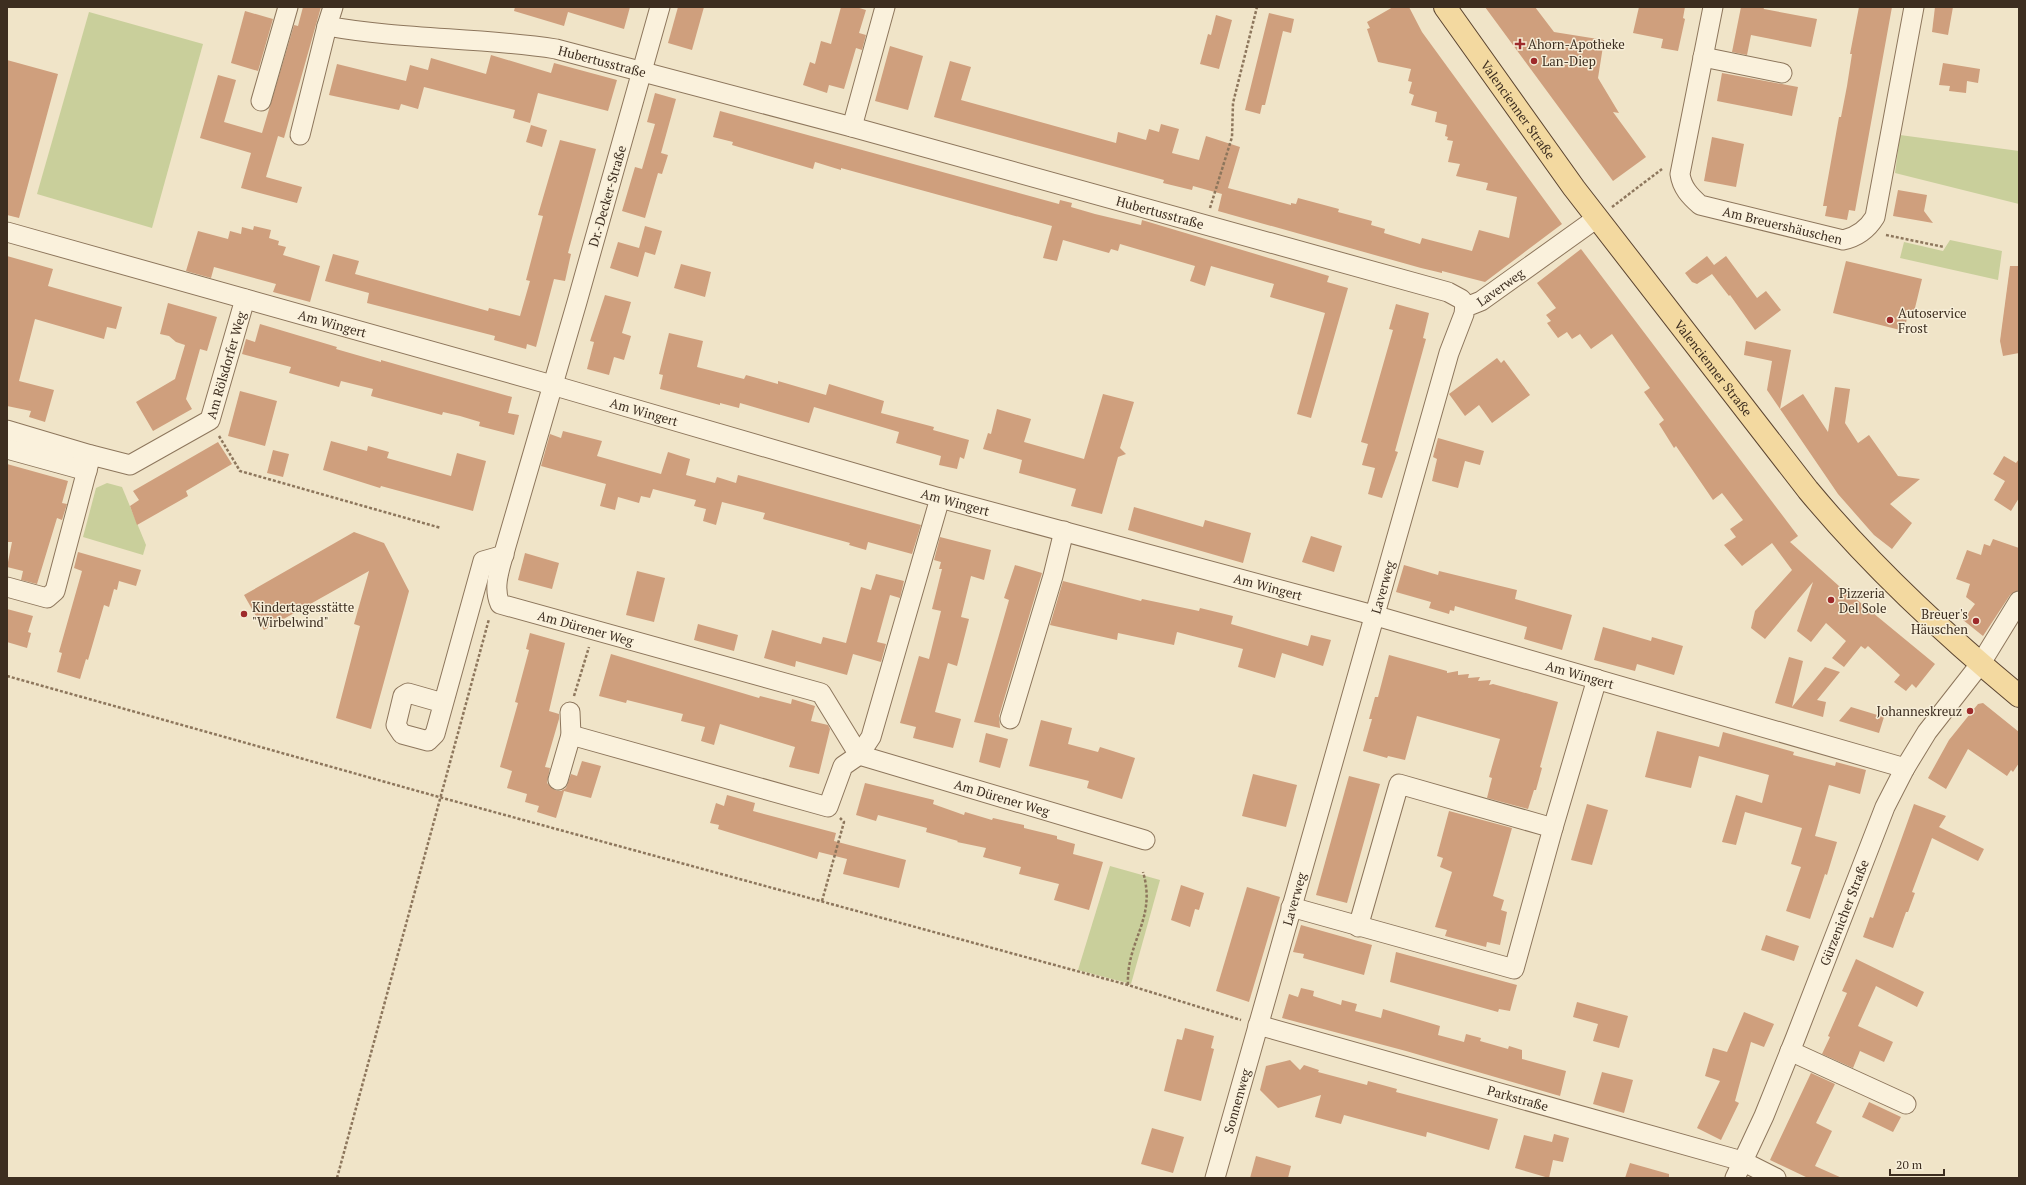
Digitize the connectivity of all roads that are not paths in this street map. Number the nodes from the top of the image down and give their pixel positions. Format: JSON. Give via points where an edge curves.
{"nodes":[{"id":1,"x":288,"y":7,"type":"edge"},
{"id":2,"x":333,"y":7,"type":"edge"},
{"id":3,"x":660,"y":7,"type":"edge"},
{"id":4,"x":885,"y":7,"type":"edge"},
{"id":5,"x":1445,"y":7,"type":"edge"},
{"id":6,"x":1713,"y":7,"type":"edge"},
{"id":7,"x":1914,"y":7,"type":"edge"},
{"id":8,"x":327,"y":26,"type":"junction"},
{"id":9,"x":1703,"y":57,"type":"junction"},
{"id":10,"x":642,"y":70,"type":"junction"},
{"id":11,"x":1782,"y":73,"type":"dead end"},
{"id":12,"x":261,"y":101,"type":"dead end"},
{"id":13,"x":852,"y":127,"type":"junction"},
{"id":14,"x":300,"y":134,"type":"dead end"},
{"id":15,"x":1597,"y":218,"type":"junction"},
{"id":16,"x":7,"y":232,"type":"edge"},
{"id":17,"x":245,"y":299,"type":"junction"},
{"id":18,"x":1465,"y":304,"type":"junction"},
{"id":19,"x":552,"y":385,"type":"junction"},
{"id":20,"x":7,"y":430,"type":"edge"},
{"id":21,"x":7,"y":449,"type":"edge"},
{"id":22,"x":89,"y":463,"type":"junction"},
{"id":23,"x":940,"y":498,"type":"junction"},
{"id":24,"x":1064,"y":531,"type":"junction"},
{"id":25,"x":504,"y":555,"type":"junction"},
{"id":26,"x":7,"y":587,"type":"edge"},
{"id":27,"x":2019,"y":602,"type":"edge"},
{"id":28,"x":1373,"y":614,"type":"junction"},
{"id":29,"x":1981,"y":664,"type":"junction"},
{"id":30,"x":1597,"y":679,"type":"junction"},
{"id":31,"x":2019,"y":696,"type":"edge"},
{"id":32,"x":443,"y":703,"type":"dead end"},
{"id":33,"x":570,"y":712,"type":"road end"},
{"id":34,"x":1010,"y":719,"type":"dead end"},
{"id":35,"x":571,"y":734,"type":"junction"},
{"id":36,"x":859,"y":754,"type":"junction"},
{"id":37,"x":1904,"y":768,"type":"junction"},
{"id":38,"x":558,"y":780,"type":"dead end"},
{"id":39,"x":1553,"y":828,"type":"junction"},
{"id":40,"x":1145,"y":840,"type":"dead end"},
{"id":41,"x":1291,"y":907,"type":"junction"},
{"id":42,"x":1358,"y":927,"type":"junction"},
{"id":43,"x":1258,"y":1025,"type":"junction"},
{"id":44,"x":1790,"y":1051,"type":"junction"},
{"id":45,"x":1906,"y":1104,"type":"dead end"},
{"id":46,"x":1742,"y":1161,"type":"junction"},
{"id":47,"x":1215,"y":1178,"type":"edge"},
{"id":48,"x":1734,"y":1178,"type":"edge"},
{"id":49,"x":1776,"y":1178,"type":"edge"}],
"edges":[{"from":1,"to":12,"type":"street"},
{"from":2,"to":8,"type":"street"},
{"from":3,"to":10,"type":"street","name":"Dr.-Decker-Straße"},
{"from":4,"to":13,"type":"street"},
{"from":5,"to":15,"type":"main road","name":"Valencienner Straße"},
{"from":6,"to":9,"type":"street","name":"Am Breuershäuschen"},
{"from":7,"to":9,"type":"street","name":"Am Breuershäuschen","via":[[1874,217],[1869,227],[1853,238],[1843,240],[1700,205],[1691,197],[1682,184],[1682,167]]},
{"from":8,"to":10,"type":"street","name":"Hubertusstraße","via":[[381,34],[529,44],[556,48]]},
{"from":8,"to":14,"type":"street"},
{"from":9,"to":11,"type":"street"},
{"from":10,"to":13,"type":"street","name":"Hubertusstraße"},
{"from":10,"to":19,"type":"street","name":"Dr.-Decker-Straße"},
{"from":13,"to":18,"type":"street","name":"Hubertusstraße","via":[[1448,292]]},
{"from":15,"to":18,"type":"street","name":"Laverweg","via":[[1482,301],[1471,305]]},
{"from":15,"to":29,"type":"main road","name":"Valencienner Straße","via":[[1841,529],[1905,594]]},
{"from":16,"to":17,"type":"street","name":"Am Wingert"},
{"from":17,"to":19,"type":"street","name":"Am Wingert"},
{"from":17,"to":22,"type":"street","name":"Am Rölsdorfer Weg","via":[[210,420],[130,465]]},
{"from":18,"to":28,"type":"street","name":"Laverweg"},
{"from":19,"to":23,"type":"street","name":"Am Wingert"},
{"from":19,"to":25,"type":"street"},
{"from":20,"to":22,"type":"street","name":"Am Rölsdorfer Weg"},
{"from":21,"to":22,"type":"street","name":"Am Rölsdorfer Weg"},
{"from":22,"to":26,"type":"street","via":[[55,592],[47,598]]},
{"from":23,"to":24,"type":"street","name":"Am Wingert"},
{"from":23,"to":36,"type":"street","via":[[871,737]]},
{"from":24,"to":28,"type":"street","name":"Am Wingert"},
{"from":24,"to":34,"type":"street"},
{"from":25,"to":32,"type":"street","via":[[483,561]]},
{"from":25,"to":36,"type":"street","name":"Am Dürener Weg","via":[[495,594],[500,604],[821,693]]},
{"from":27,"to":29,"type":"street","name":"Gürzenicher Straße"},
{"from":28,"to":30,"type":"street","name":"Am Wingert"},
{"from":28,"to":41,"type":"street","name":"Laverweg"},
{"from":29,"to":31,"type":"main road","name":"Valencienner Straße"},
{"from":29,"to":37,"type":"street","name":"Gürzenicher Straße","via":[[1927,732]]},
{"from":30,"to":37,"type":"street","name":"Am Wingert"},
{"from":30,"to":39,"type":"street"},
{"from":33,"to":35,"type":"street"},
{"from":35,"to":36,"type":"street","via":[[828,807],[842,766]]},
{"from":35,"to":38,"type":"street"},
{"from":36,"to":40,"type":"street","name":"Am Dürener Weg"},
{"from":37,"to":44,"type":"street","name":"Gürzenicher Straße","via":[[1872,838]]},
{"from":39,"to":42,"type":"street","via":[[1514,969]]},
{"from":39,"to":42,"type":"street","via":[[1399,784]]},
{"from":41,"to":42,"type":"street"},
{"from":41,"to":43,"type":"street","name":"Laverweg"},
{"from":43,"to":46,"type":"street","name":"Parkstraße"},
{"from":43,"to":47,"type":"street","name":"Sonnenweg"},
{"from":44,"to":45,"type":"street"},
{"from":44,"to":46,"type":"street","name":"Gürzenicher Straße","via":[[1764,1116]]},
{"from":46,"to":48,"type":"street","name":"Gürzenicher Straße"},
{"from":46,"to":49,"type":"street","name":"Parkstraße"}]}
